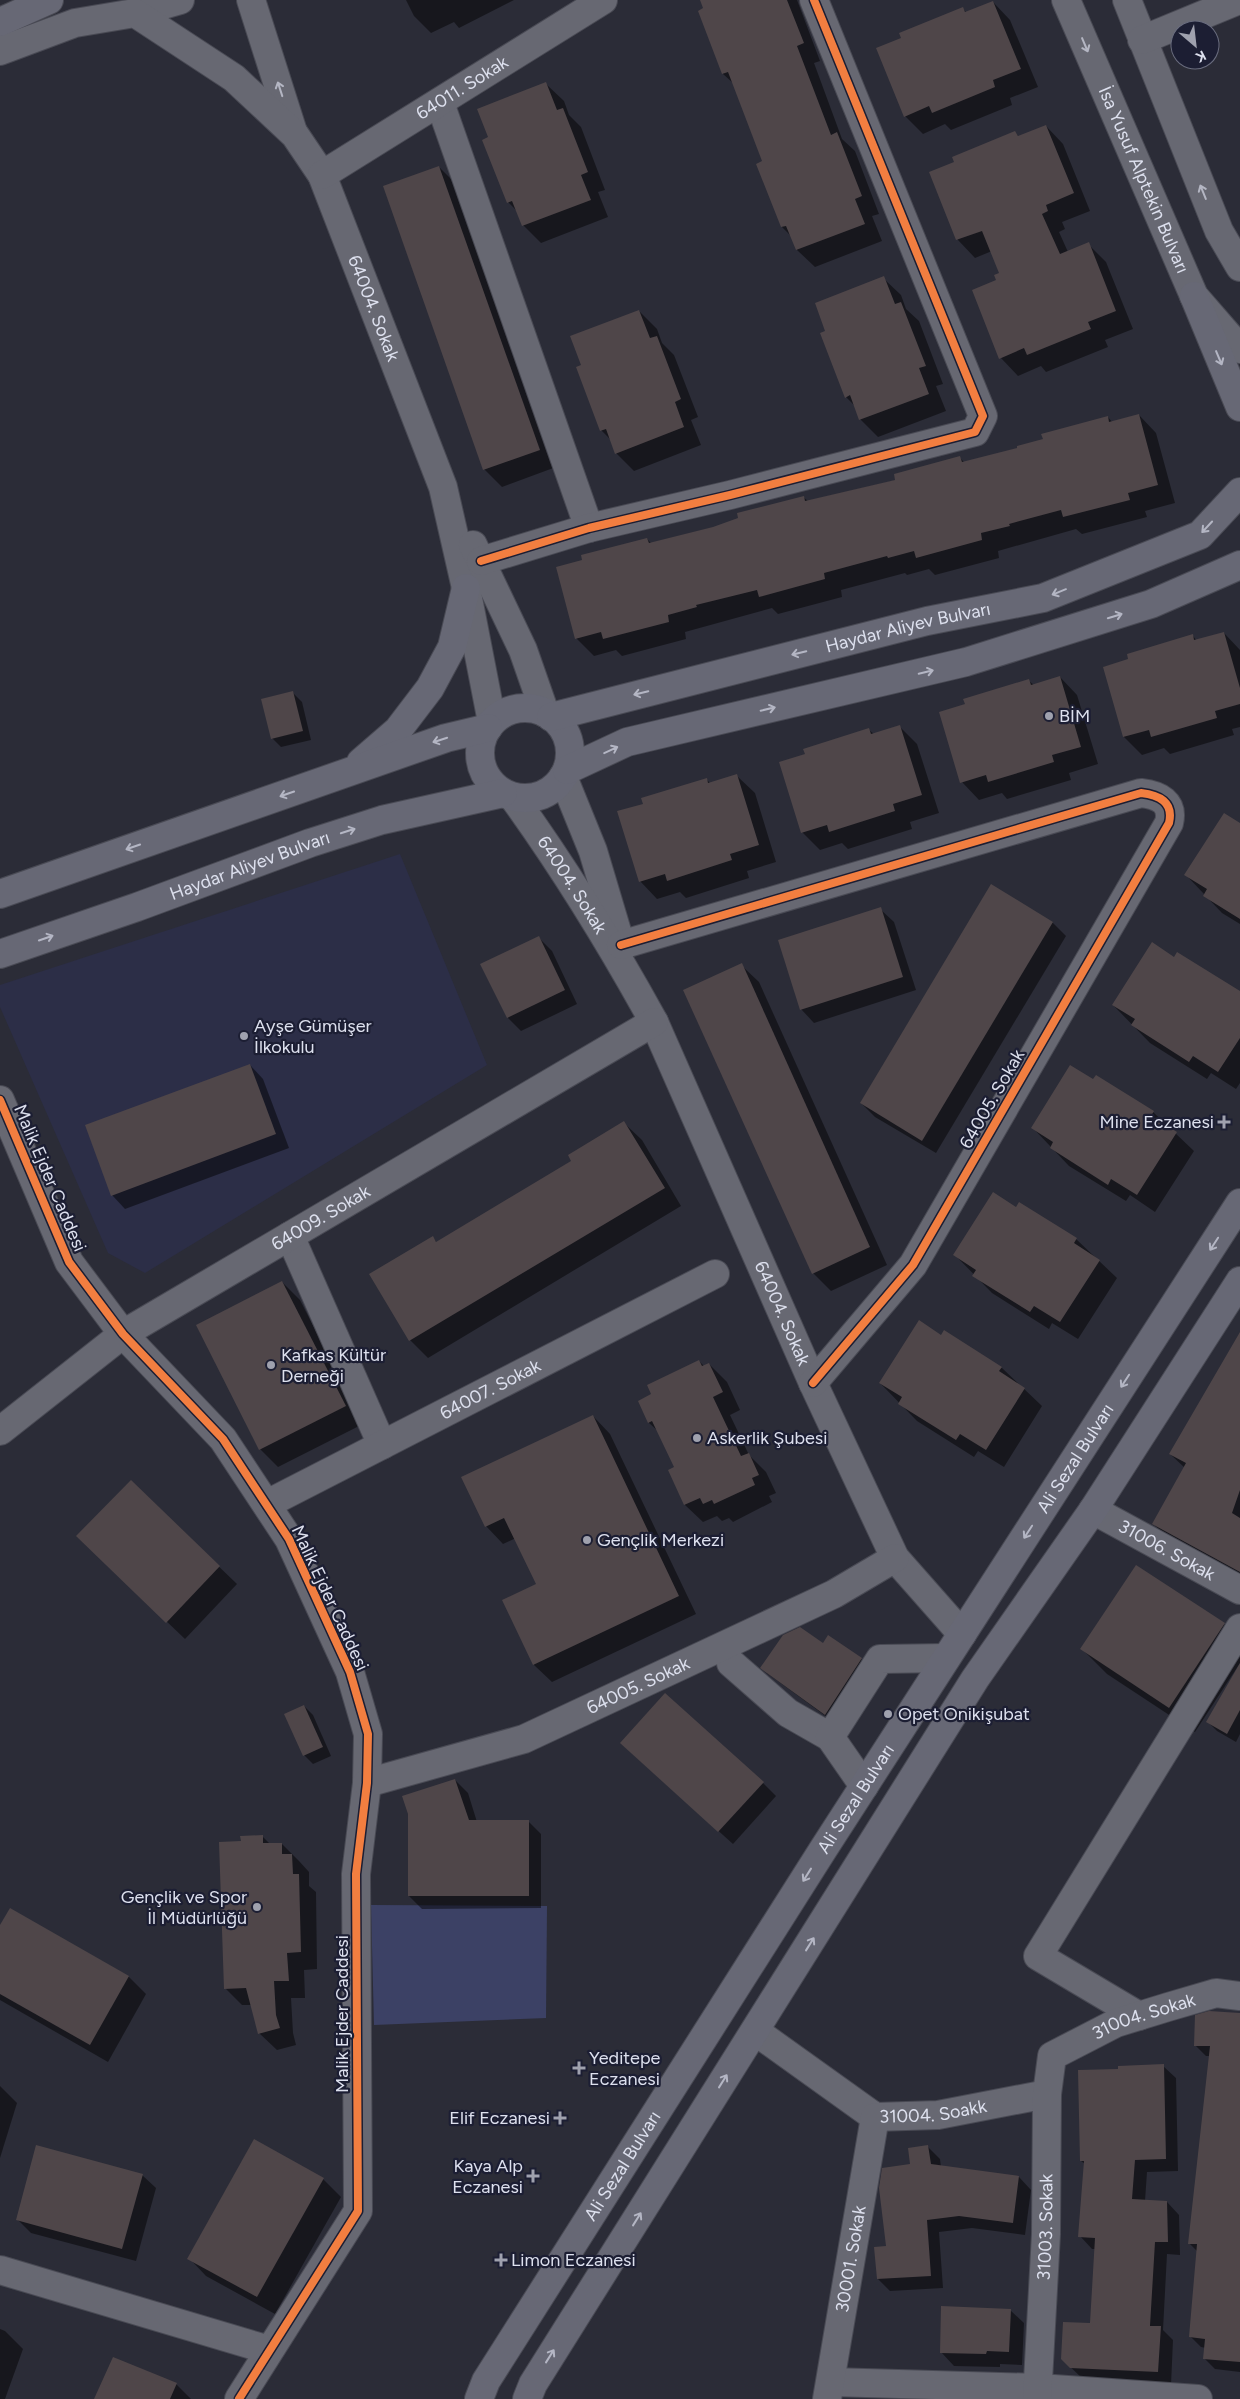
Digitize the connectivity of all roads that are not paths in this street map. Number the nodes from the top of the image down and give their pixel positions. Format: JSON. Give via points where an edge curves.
{"nodes":[{"id":1,"x":49,"y":0,"type":"edge"},
{"id":2,"x":180,"y":0,"type":"edge"},
{"id":3,"x":251,"y":0,"type":"edge"},
{"id":4,"x":603,"y":0,"type":"edge"},
{"id":5,"x":814,"y":0,"type":"edge"},
{"id":6,"x":1066,"y":0,"type":"edge"},
{"id":7,"x":1127,"y":0,"type":"edge"},
{"id":8,"x":1239,"y":0,"type":"edge"},
{"id":9,"x":135,"y":13,"type":"junction"},
{"id":10,"x":0,"y":22,"type":"edge"},
{"id":11,"x":1142,"y":40,"type":"junction"},
{"id":12,"x":0,"y":51,"type":"edge"},
{"id":13,"x":440,"y":103,"type":"junction"},
{"id":14,"x":295,"y":135,"type":"junction"},
{"id":15,"x":322,"y":175,"type":"junction"},
{"id":16,"x":1219,"y":231,"type":"junction"},
{"id":17,"x":1240,"y":254,"type":"edge"},
{"id":18,"x":1240,"y":267,"type":"edge"},
{"id":19,"x":1194,"y":296,"type":"junction"},
{"id":20,"x":1240,"y":349,"type":"edge"},
{"id":21,"x":1240,"y":407,"type":"edge"},
{"id":22,"x":443,"y":487,"type":"junction"},
{"id":23,"x":1240,"y":492,"type":"edge"},
{"id":24,"x":589,"y":528,"type":"junction"},
{"id":25,"x":481,"y":561,"type":"junction"},
{"id":26,"x":1240,"y":565,"type":"edge"},
{"id":27,"x":466,"y":588,"type":"junction"},
{"id":28,"x":548,"y":715,"type":"junction"},
{"id":29,"x":490,"y":725,"type":"junction"},
{"id":30,"x":350,"y":772,"type":"junction"},
{"id":31,"x":565,"y":774,"type":"junction"},
{"id":32,"x":508,"y":795,"type":"junction"},
{"id":33,"x":0,"y":894,"type":"edge"},
{"id":34,"x":621,"y":945,"type":"junction"},
{"id":35,"x":0,"y":954,"type":"edge"},
{"id":36,"x":629,"y":976,"type":"junction"},
{"id":37,"x":654,"y":1022,"type":"junction"},
{"id":38,"x":0,"y":1100,"type":"edge"},
{"id":39,"x":1240,"y":1203,"type":"edge"},
{"id":40,"x":290,"y":1236,"type":"junction"},
{"id":41,"x":715,"y":1274,"type":"dead end"},
{"id":42,"x":1240,"y":1281,"type":"edge"},
{"id":43,"x":123,"y":1334,"type":"junction"},
{"id":44,"x":813,"y":1383,"type":"junction"},
{"id":45,"x":0,"y":1431,"type":"edge"},
{"id":46,"x":382,"y":1445,"type":"junction"},
{"id":47,"x":267,"y":1504,"type":"junction"},
{"id":48,"x":1093,"y":1510,"type":"junction"},
{"id":49,"x":895,"y":1558,"type":"junction"},
{"id":50,"x":1240,"y":1590,"type":"edge"},
{"id":51,"x":1240,"y":1628,"type":"edge"},
{"id":52,"x":962,"y":1634,"type":"junction"},
{"id":53,"x":946,"y":1658,"type":"junction"},
{"id":54,"x":731,"y":1663,"type":"dead end"},
{"id":55,"x":830,"y":1737,"type":"junction"},
{"id":56,"x":367,"y":1783,"type":"junction"},
{"id":57,"x":864,"y":1786,"type":"junction"},
{"id":58,"x":1240,"y":1996,"type":"edge"},
{"id":59,"x":1139,"y":2016,"type":"junction"},
{"id":60,"x":755,"y":2031,"type":"junction"},
{"id":61,"x":1052,"y":2056,"type":"joint"},
{"id":62,"x":1047,"y":2094,"type":"junction"},
{"id":63,"x":875,"y":2117,"type":"junction"},
{"id":64,"x":0,"y":2270,"type":"edge"},
{"id":65,"x":269,"y":2350,"type":"junction"},
{"id":66,"x":829,"y":2391,"type":"edge"},
{"id":67,"x":1038,"y":2394,"type":"edge"},
{"id":68,"x":239,"y":2399,"type":"edge"},
{"id":69,"x":479,"y":2399,"type":"edge"},
{"id":70,"x":527,"y":2399,"type":"edge"},
{"id":71,"x":1198,"y":2399,"type":"edge"}],
"edges":[{"from":1,"to":10,"type":"main road"},
{"from":2,"to":9,"type":"street"},
{"from":14,"to":3,"type":"street","one_way":true},
{"from":4,"to":13,"type":"street","name":"64011. Sokak"},
{"from":5,"to":24,"type":"street","via":[[983,416],[975,432]]},
{"from":6,"to":19,"type":"street","name":"İsa Yusuf Alptekin Bulvarı","one_way":true},
{"from":7,"to":11,"type":"street"},
{"from":8,"to":11,"type":"street"},
{"from":9,"to":12,"type":"street","via":[[75,23]]},
{"from":9,"to":14,"type":"street","via":[[234,78]]},
{"from":16,"to":11,"type":"street","one_way":true},
{"from":13,"to":15,"type":"street","name":"64011. Sokak"},
{"from":13,"to":24,"type":"street"},
{"from":14,"to":15,"type":"street","name":"64004. Sokak"},
{"from":15,"to":22,"type":"street","name":"64004. Sokak"},
{"from":16,"to":17,"type":"street"},
{"from":16,"to":18,"type":"street"},
{"from":19,"to":20,"type":"street","name":"İsa Yusuf Alptekin Bulvarı"},
{"from":19,"to":21,"type":"main road","one_way":true},
{"from":22,"to":25,"type":"street","name":"64004. Sokak"},
{"from":22,"to":27,"type":"street","name":"64004. Sokak"},
{"from":23,"to":28,"type":"main road","name":"Haydar Aliyev Bulvarı","one_way":true,"via":[[1200,535],[1043,598],[927,621]]},
{"from":24,"to":25,"type":"street"},
{"from":25,"to":28,"type":"street","name":"64004. Sokak","via":[[523,650]]},
{"from":31,"to":26,"type":"main road","one_way":true,"via":[[627,742],[966,662],[1151,604]]},
{"from":27,"to":29,"type":"street","name":"64004. Sokak"},
{"from":27,"to":30,"type":"main road","via":[[452,647],[430,688],[398,730]]},
{"from":28,"to":29,"type":"main road","via":[[532,709],[517,709]]},
{"from":28,"to":31,"type":"main road","via":[[560,725],[568,741],[569,758]]},
{"from":29,"to":30,"type":"main road","one_way":true},
{"from":29,"to":32,"type":"main road","via":[[482,739],[481,764],[485,775]]},
{"from":30,"to":33,"type":"main road","one_way":true},
{"from":31,"to":32,"type":"main road","via":[[554,788],[542,795],[528,798]]},
{"from":31,"to":34,"type":"street","name":"64004. Sokak","via":[[593,851]]},
{"from":35,"to":32,"type":"main road","name":"Haydar Aliyev Bulvarı","one_way":true,"via":[[310,842],[382,820]]},
{"from":32,"to":36,"type":"street","name":"64004. Sokak","via":[[551,851]]},
{"from":34,"to":36,"type":"street","name":"64004. Sokak"},
{"from":34,"to":44,"type":"street","name":"64005. Sokak","via":[[1141,793],[1156,794],[1169,805],[1169,823],[913,1265]]},
{"from":36,"to":37,"type":"street","name":"64004. Sokak"},
{"from":37,"to":40,"type":"street","name":"64009. Sokak"},
{"from":37,"to":44,"type":"street","name":"64004. Sokak"},
{"from":38,"to":43,"type":"street","name":"Malik Ejder Caddesi","via":[[69,1262]]},
{"from":39,"to":52,"type":"main road","name":"Ali Sezal Bulvarı","one_way":true},
{"from":40,"to":43,"type":"street","name":"64009. Sokak"},
{"from":40,"to":46,"type":"street"},
{"from":41,"to":46,"type":"street","name":"64007. Sokak"},
{"from":42,"to":48,"type":"main road","name":"Ali Sezal Bulvarı"},
{"from":43,"to":45,"type":"street","name":"64009. Sokak"},
{"from":43,"to":47,"type":"street","name":"Malik Ejder Caddesi","via":[[223,1439]]},
{"from":44,"to":49,"type":"street","name":"64004. Sokak"},
{"from":46,"to":47,"type":"street","name":"64007. Sokak"},
{"from":47,"to":56,"type":"street","name":"Malik Ejder Caddesi","via":[[289,1539],[350,1672],[368,1734]]},
{"from":48,"to":50,"type":"street","name":"31006. Sokak"},
{"from":60,"to":48,"type":"main road","name":"Ali Sezal Bulvarı","one_way":true,"via":[[975,1679]]},
{"from":49,"to":52,"type":"street","name":"64004. Sokak"},
{"from":49,"to":56,"type":"street","name":"64005. Sokak","via":[[834,1594],[524,1739]]},
{"from":51,"to":59,"type":"street","via":[[1038,1956]]},
{"from":52,"to":53,"type":"main road","name":"Ali Sezal Bulvarı"},
{"from":53,"to":55,"type":"street","via":[[880,1659]]},
{"from":53,"to":57,"type":"main road","name":"Ali Sezal Bulvarı"},
{"from":54,"to":55,"type":"street","via":[[788,1713]]},
{"from":55,"to":57,"type":"street"},
{"from":56,"to":65,"type":"street","name":"Malik Ejder Caddesi","via":[[356,1874],[358,2211]]},
{"from":57,"to":69,"type":"main road","name":"Ali Sezal Bulvarı","one_way":true,"via":[[486,2381]]},
{"from":58,"to":59,"type":"street","name":"31004. Sokak","via":[[1216,1993]]},
{"from":59,"to":61,"type":"street","name":"31004. Sokak","via":[[1116,2023]]},
{"from":60,"to":63,"type":"street","name":"31004. Soakk"},
{"from":70,"to":60,"type":"main road","name":"Ali Sezal Bulvarı","one_way":true,"via":[[533,2384]]},
{"from":61,"to":62,"type":"street","name":"31003. Sokak"},
{"from":62,"to":63,"type":"street","name":"31004. Soakk","via":[[938,2115]]},
{"from":62,"to":67,"type":"street","name":"31003. Sokak","via":[[1046,2234]]},
{"from":63,"to":66,"type":"street","name":"30001. Sokak"},
{"from":64,"to":65,"type":"street"},
{"from":65,"to":68,"type":"street","name":"Malik Ejder Caddesi"},
{"from":66,"to":67,"type":"street"},
{"from":67,"to":71,"type":"street"}]}
